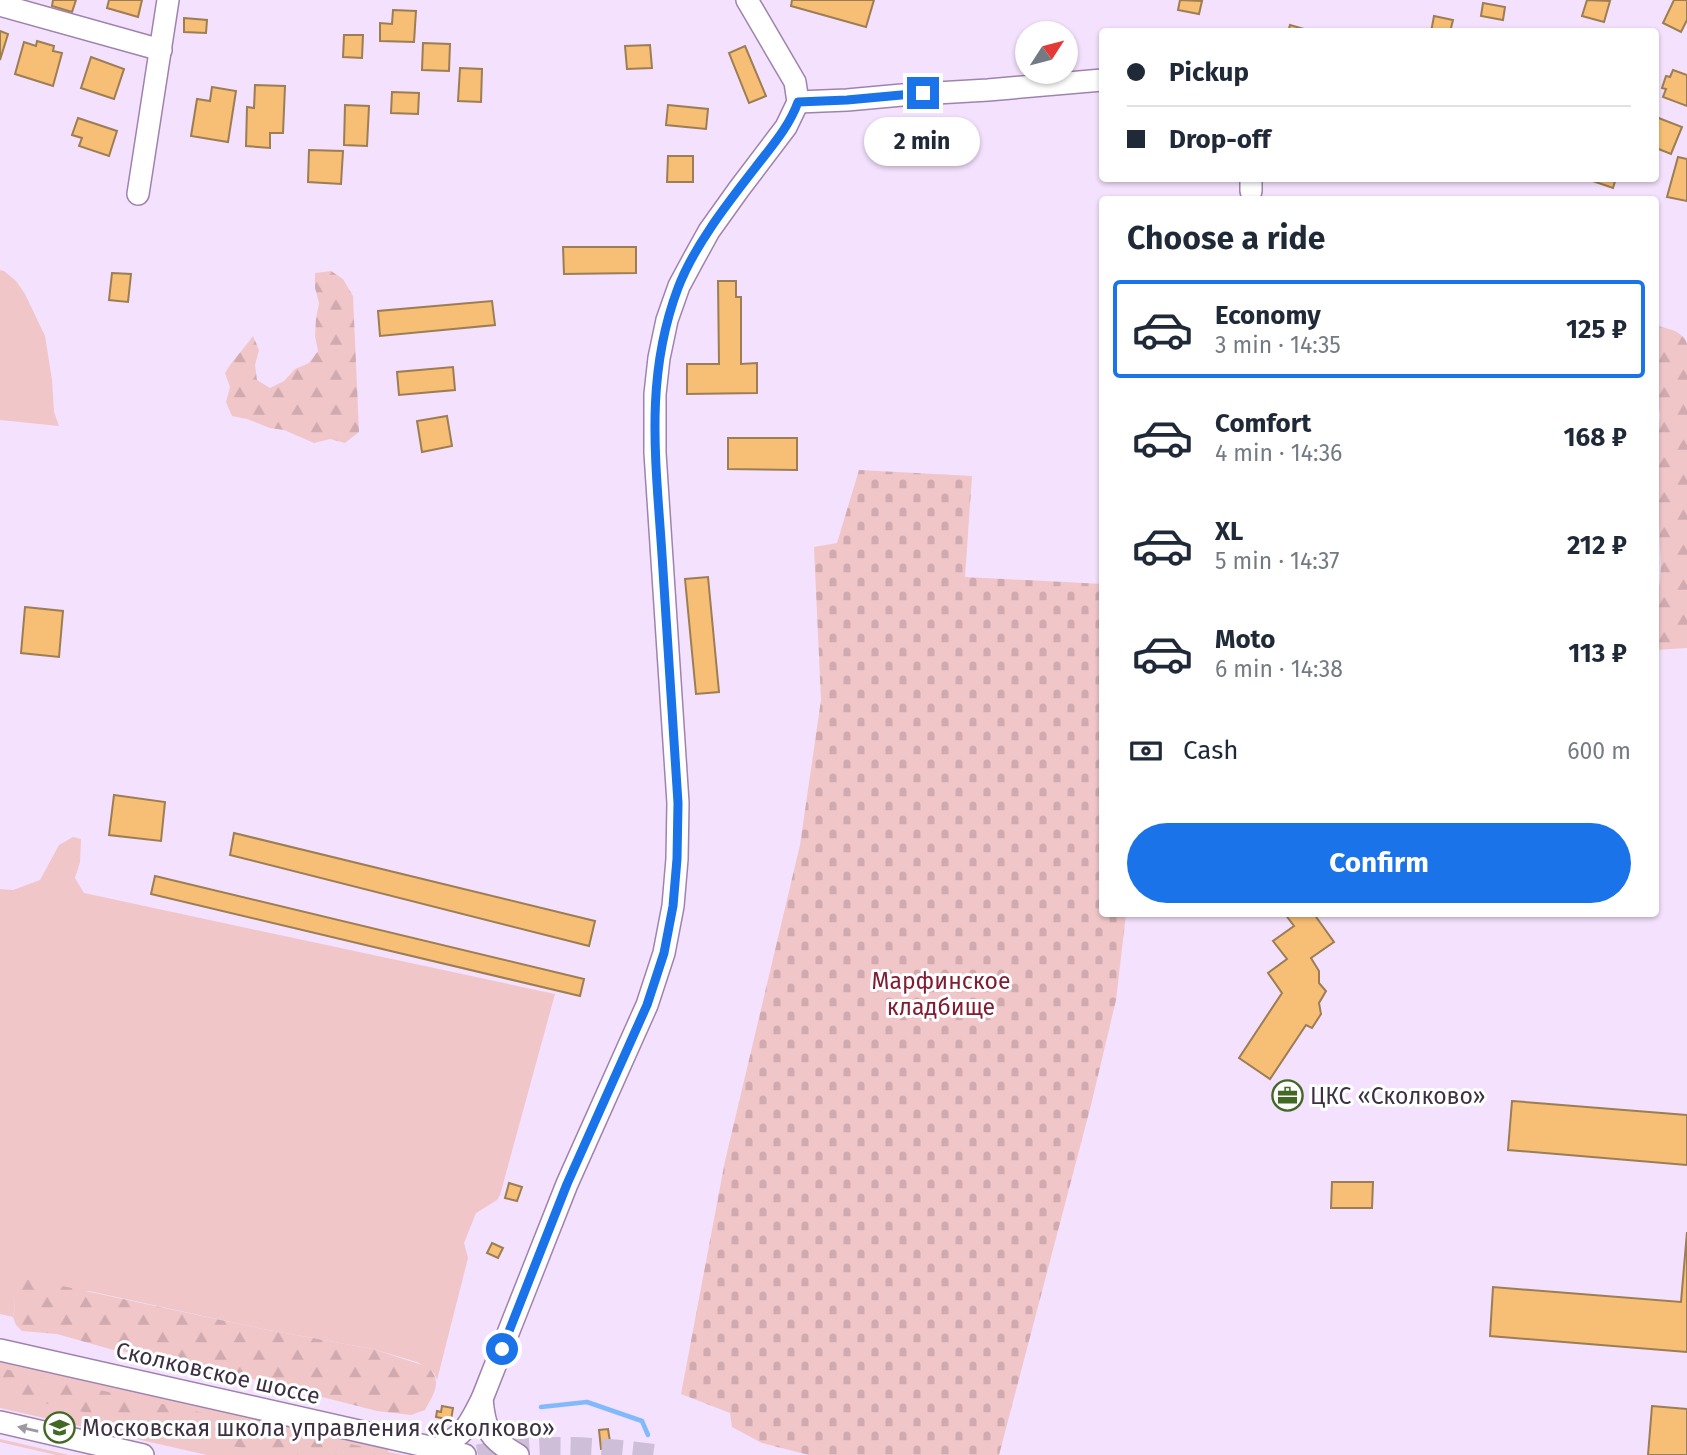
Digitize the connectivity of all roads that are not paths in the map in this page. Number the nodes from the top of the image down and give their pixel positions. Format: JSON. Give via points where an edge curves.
{"nodes":[{"id":1,"x":168,"y":0,"type":"edge"},
{"id":2,"x":747,"y":0,"type":"edge"},
{"id":3,"x":0,"y":5,"type":"edge"},
{"id":4,"x":161,"y":50,"type":"junction"},
{"id":5,"x":1099,"y":80,"type":"edge"},
{"id":6,"x":798,"y":102,"type":"junction"},
{"id":7,"x":138,"y":194,"type":"dead end"},
{"id":8,"x":0,"y":1350,"type":"edge"},
{"id":9,"x":482,"y":1399,"type":"junction"},
{"id":10,"x":0,"y":1422,"type":"edge"},
{"id":11,"x":441,"y":1452,"type":"edge"},
{"id":12,"x":143,"y":1455,"type":"edge"},
{"id":13,"x":465,"y":1455,"type":"edge"},
{"id":14,"x":519,"y":1455,"type":"edge"}],
"edges":[{"from":1,"to":4,"type":"street"},
{"from":2,"to":6,"type":"street","via":[[795,82]]},
{"from":3,"to":4,"type":"street"},
{"from":4,"to":7,"type":"street"},
{"from":5,"to":6,"type":"street"},
{"from":6,"to":9,"type":"street","via":[[786,127],[709,231],[679,286],[667,320],[655,394],[655,453],[678,803],[673,906],[647,1005],[567,1184]]},
{"from":8,"to":11,"type":"street","name":"Сколковское шоссе"},
{"from":9,"to":11,"type":"street","via":[[469,1426]]},
{"from":9,"to":14,"type":"street","via":[[484,1422],[492,1436]]},
{"from":12,"to":10,"type":"street","one_way":true},
{"from":11,"to":13,"type":"street","name":"Сколковское шоссе"}]}
